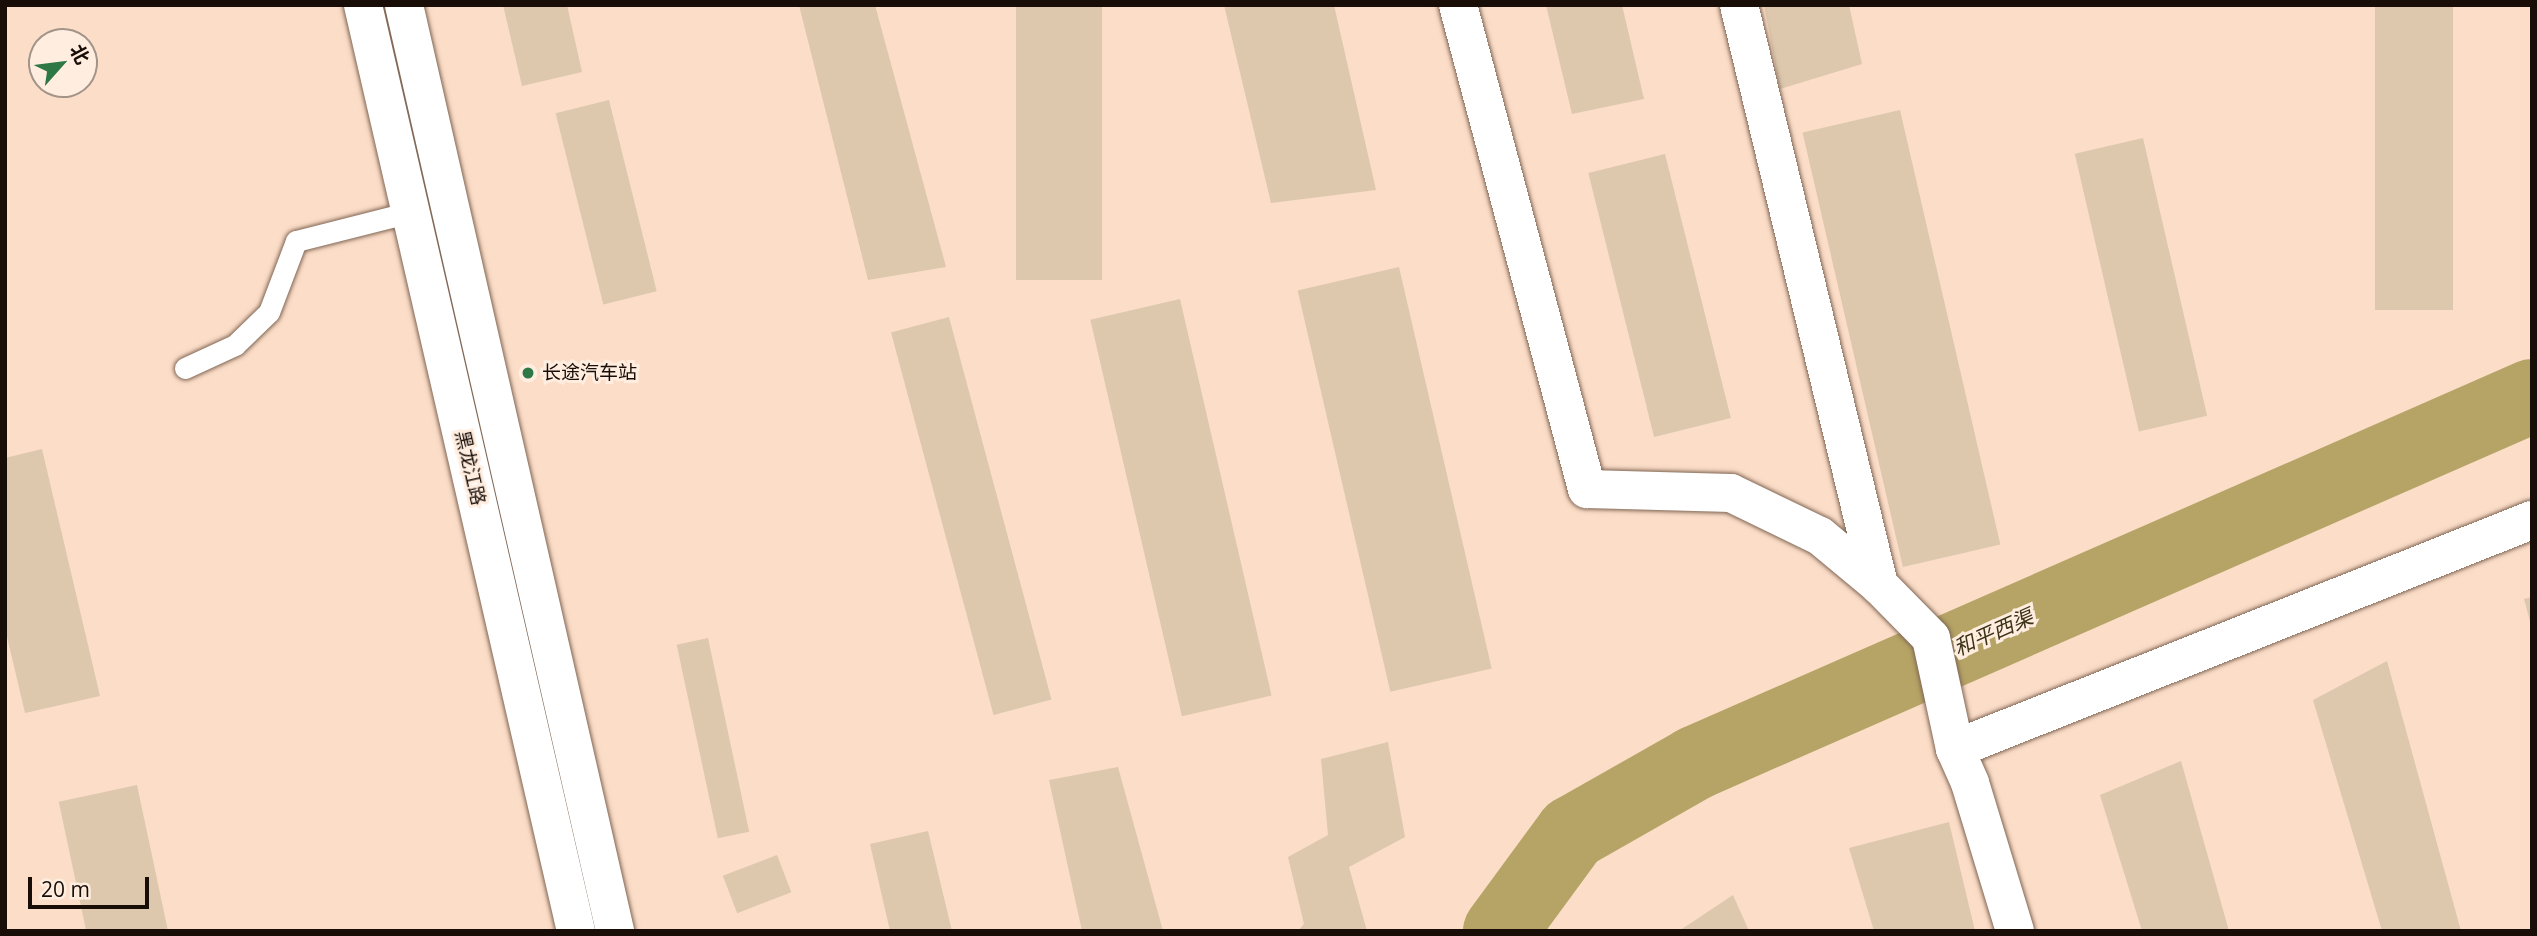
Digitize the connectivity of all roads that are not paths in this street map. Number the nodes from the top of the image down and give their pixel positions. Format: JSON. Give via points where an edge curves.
{"nodes":[{"id":1,"x":363,"y":5,"type":"edge"},
{"id":2,"x":404,"y":5,"type":"edge"},
{"id":3,"x":1458,"y":5,"type":"edge"},
{"id":4,"x":1740,"y":5,"type":"edge"},
{"id":5,"x":411,"y":212,"type":"junction"},
{"id":6,"x":185,"y":368,"type":"dead end"},
{"id":7,"x":2532,"y":520,"type":"edge"},
{"id":8,"x":1879,"y":585,"type":"junction"},
{"id":9,"x":1955,"y":747,"type":"junction"},
{"id":10,"x":576,"y":931,"type":"edge"},
{"id":11,"x":615,"y":931,"type":"edge"},
{"id":12,"x":2015,"y":931,"type":"edge"}],
"edges":[{"from":1,"to":5,"type":"street","name":"黑龙江路"},
{"from":2,"to":11,"type":"street","name":"黑龙江路"},
{"from":3,"to":8,"type":"street","via":[[1587,489],[1731,493],[1820,536]]},
{"from":4,"to":8,"type":"street"},
{"from":5,"to":6,"type":"lane","via":[[296,240],[269,312],[235,345]]},
{"from":5,"to":10,"type":"street","name":"黑龙江路"},
{"from":7,"to":9,"type":"street"},
{"from":8,"to":9,"type":"street","via":[[1931,638]]},
{"from":9,"to":12,"type":"street"}]}
